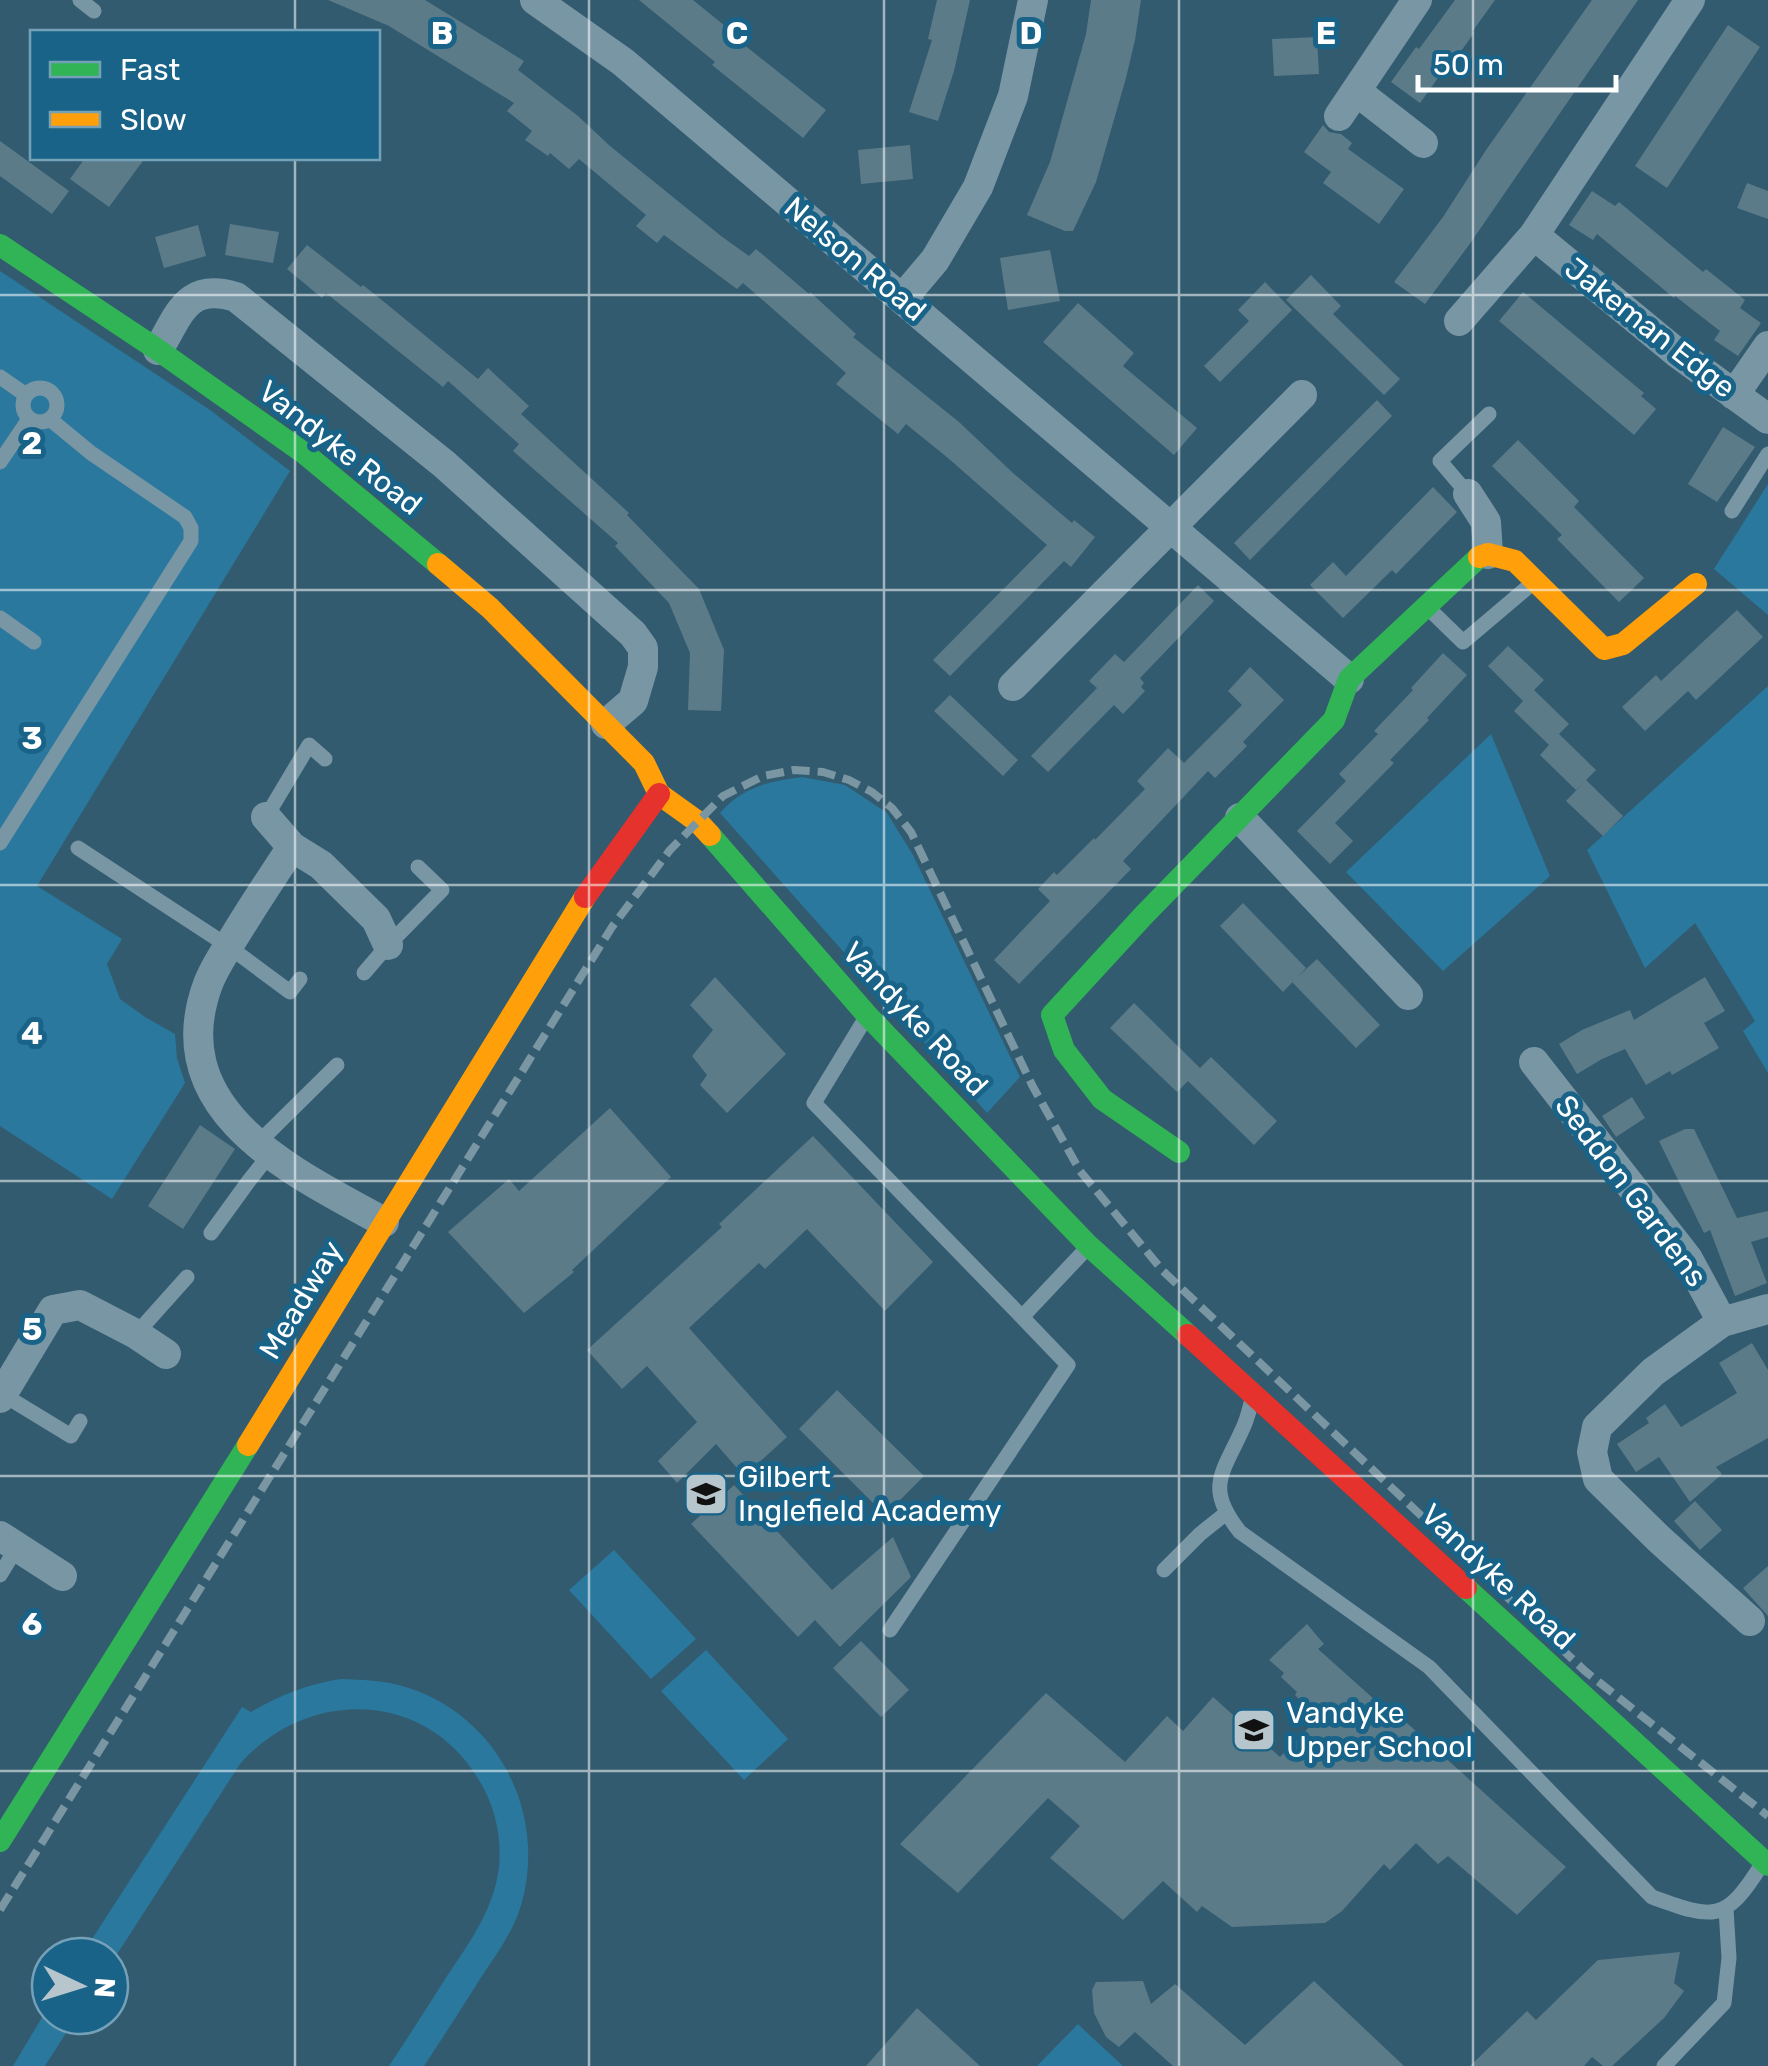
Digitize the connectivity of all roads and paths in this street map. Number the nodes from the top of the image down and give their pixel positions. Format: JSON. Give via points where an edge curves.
{"nodes":[{"id":1,"x":535,"y":0,"type":"edge"},
{"id":2,"x":1033,"y":0,"type":"edge"},
{"id":3,"x":1417,"y":0,"type":"edge"},
{"id":4,"x":1690,"y":0,"type":"edge"},
{"id":5,"x":1423,"y":143,"type":"dead end"},
{"id":6,"x":1534,"y":235,"type":"junction"},
{"id":7,"x":0,"y":245,"type":"edge"},
{"id":8,"x":902,"y":298,"type":"junction"},
{"id":9,"x":1459,"y":321,"type":"dead end"},
{"id":10,"x":1768,"y":346,"type":"edge"},
{"id":11,"x":158,"y":350,"type":"junction"},
{"id":12,"x":0,"y":378,"type":"edge"},
{"id":13,"x":1734,"y":394,"type":"junction"},
{"id":14,"x":26,"y":395,"type":"junction"},
{"id":15,"x":1302,"y":395,"type":"dead end"},
{"id":16,"x":1489,"y":414,"type":"dead end"},
{"id":17,"x":29,"y":419,"type":"junction"},
{"id":18,"x":1768,"y":419,"type":"edge"},
{"id":19,"x":50,"y":420,"type":"junction"},
{"id":20,"x":1768,"y":454,"type":"edge"},
{"id":21,"x":0,"y":462,"type":"edge"},
{"id":22,"x":1468,"y":494,"type":"joint"},
{"id":23,"x":1732,"y":511,"type":"dead end"},
{"id":24,"x":1170,"y":526,"type":"junction"},
{"id":25,"x":1488,"y":554,"type":"junction"},
{"id":26,"x":1534,"y":580,"type":"junction"},
{"id":27,"x":1696,"y":584,"type":"dead end"},
{"id":28,"x":1426,"y":606,"type":"junction"},
{"id":29,"x":0,"y":618,"type":"edge"},
{"id":30,"x":34,"y":642,"type":"dead end"},
{"id":31,"x":1348,"y":680,"type":"junction"},
{"id":32,"x":1013,"y":686,"type":"dead end"},
{"id":33,"x":606,"y":724,"type":"junction"},
{"id":34,"x":325,"y":759,"type":"dead end"},
{"id":35,"x":659,"y":794,"type":"junction"},
{"id":36,"x":266,"y":817,"type":"joint"},
{"id":37,"x":1240,"y":818,"type":"junction"},
{"id":38,"x":3,"y":832,"type":"edge"},
{"id":39,"x":292,"y":847,"type":"junction"},
{"id":40,"x":78,"y":848,"type":"dead end"},
{"id":41,"x":418,"y":867,"type":"dead end"},
{"id":42,"x":388,"y":945,"type":"junction"},
{"id":43,"x":228,"y":946,"type":"junction"},
{"id":44,"x":364,"y":973,"type":"dead end"},
{"id":45,"x":300,"y":978,"type":"dead end"},
{"id":46,"x":1408,"y":996,"type":"dead end"},
{"id":47,"x":867,"y":1016,"type":"junction"},
{"id":48,"x":1534,"y":1062,"type":"dead end"},
{"id":49,"x":336,"y":1065,"type":"dead end"},
{"id":50,"x":263,"y":1149,"type":"junction"},
{"id":51,"x":1179,"y":1152,"type":"dead end"},
{"id":52,"x":384,"y":1222,"type":"junction"},
{"id":53,"x":211,"y":1233,"type":"dead end"},
{"id":54,"x":1090,"y":1246,"type":"junction"},
{"id":55,"x":187,"y":1277,"type":"dead end"},
{"id":56,"x":1768,"y":1309,"type":"edge"},
{"id":57,"x":1022,"y":1317,"type":"junction"},
{"id":58,"x":1722,"y":1322,"type":"junction"},
{"id":59,"x":136,"y":1334,"type":"junction"},
{"id":60,"x":166,"y":1354,"type":"dead end"},
{"id":61,"x":1254,"y":1393,"type":"junction"},
{"id":62,"x":1,"y":1396,"type":"edge"},
{"id":63,"x":80,"y":1421,"type":"dead end"},
{"id":64,"x":1225,"y":1514,"type":"junction"},
{"id":65,"x":8,"y":1541,"type":"edge"},
{"id":66,"x":1164,"y":1570,"type":"dead end"},
{"id":67,"x":0,"y":1575,"type":"edge"},
{"id":68,"x":62,"y":1576,"type":"dead end"},
{"id":69,"x":1750,"y":1621,"type":"dead end"},
{"id":70,"x":890,"y":1630,"type":"dead end"},
{"id":71,"x":0,"y":1841,"type":"edge"},
{"id":72,"x":1766,"y":1863,"type":"edge"},
{"id":73,"x":1726,"y":1909,"type":"junction"},
{"id":74,"x":1664,"y":2066,"type":"edge"}],
"edges":[{"from":1,"to":8,"type":"street","name":"Nelson Road","via":[[623,62]]},
{"from":2,"to":8,"type":"street","via":[[1012,96],[978,187],[935,260]]},
{"from":3,"to":5,"type":"street","via":[[1347,103]]},
{"from":4,"to":6,"type":"street"},
{"from":6,"to":9,"type":"street"},
{"from":6,"to":13,"type":"street","name":"Jakeman Edge"},
{"from":7,"to":11,"type":"street","name":"Vandyke Road"},
{"from":8,"to":24,"type":"street","name":"Nelson Road"},
{"from":10,"to":13,"type":"street"},
{"from":11,"to":33,"type":"street","name":"Vandyke Road","via":[[304,453],[476,596]]},
{"from":11,"to":33,"type":"street","via":[[196,296],[236,298],[444,464],[643,648],[633,701]]},
{"from":12,"to":14,"type":"lane"},
{"from":13,"to":18,"type":"street","name":"Jakeman Edge"},
{"from":14,"to":17,"type":"lane","via":[[22,405]]},
{"from":14,"to":19,"type":"lane","via":[[36,388],[53,393],[58,404]]},
{"from":15,"to":24,"type":"street"},
{"from":16,"to":22,"type":"lane","via":[[1440,461]]},
{"from":17,"to":19,"type":"lane"},
{"from":17,"to":21,"type":"lane"},
{"from":19,"to":38,"type":"lane","via":[[185,517],[190,541]]},
{"from":20,"to":23,"type":"lane"},
{"from":22,"to":25,"type":"street","via":[[1486,522]]},
{"from":24,"to":31,"type":"street","name":"Nelson Road"},
{"from":24,"to":32,"type":"street"},
{"from":25,"to":26,"type":"street","via":[[1515,561]]},
{"from":25,"to":28,"type":"street"},
{"from":26,"to":27,"type":"street","via":[[1604,649],[1623,644]]},
{"from":26,"to":28,"type":"lane","via":[[1463,642]]},
{"from":28,"to":31,"type":"street"},
{"from":29,"to":30,"type":"lane"},
{"from":31,"to":37,"type":"street","via":[[1334,720]]},
{"from":33,"to":35,"type":"street","name":"Vandyke Road","via":[[644,763]]},
{"from":34,"to":36,"type":"lane","via":[[309,746]]},
{"from":35,"to":47,"type":"street","name":"Vandyke Road","via":[[698,822]]},
{"from":35,"to":52,"type":"street","name":"Meadway","via":[[590,888]]},
{"from":36,"to":39,"type":"street"},
{"from":37,"to":46,"type":"street"},
{"from":37,"to":51,"type":"street","via":[[1052,1015],[1064,1050],[1102,1099]]},
{"from":39,"to":42,"type":"street","via":[[321,865],[376,919]]},
{"from":39,"to":43,"type":"street"},
{"from":40,"to":43,"type":"lane"},
{"from":41,"to":42,"type":"lane","via":[[442,890]]},
{"from":42,"to":44,"type":"lane"},
{"from":43,"to":45,"type":"lane","via":[[290,992]]},
{"from":43,"to":50,"type":"street","via":[[202,1001],[197,1036],[217,1102]]},
{"from":47,"to":54,"type":"street","name":"Vandyke Road"},
{"from":47,"to":57,"type":"lane","via":[[814,1103]]},
{"from":48,"to":58,"type":"street","name":"Seddon Gardens","via":[[1688,1259]]},
{"from":49,"to":50,"type":"lane"},
{"from":50,"to":52,"type":"street"},
{"from":50,"to":53,"type":"lane"},
{"from":52,"to":71,"type":"street","name":"Meadway"},
{"from":54,"to":57,"type":"lane"},
{"from":54,"to":61,"type":"street","name":"Vandyke Road"},
{"from":55,"to":59,"type":"lane"},
{"from":56,"to":58,"type":"street","name":"Seddon Gardens"},
{"from":57,"to":70,"type":"lane","via":[[1068,1365]]},
{"from":58,"to":69,"type":"street","name":"Seddon Gardens","via":[[1653,1372],[1597,1427],[1592,1452],[1598,1479]]},
{"from":59,"to":60,"type":"street"},
{"from":59,"to":62,"type":"street","via":[[80,1305],[53,1310]]},
{"from":61,"to":64,"type":"lane","via":[[1218,1484]]},
{"from":61,"to":72,"type":"street","name":"Vandyke Road"},
{"from":62,"to":63,"type":"lane","via":[[71,1436]]},
{"from":64,"to":66,"type":"lane"},
{"from":64,"to":73,"type":"lane","via":[[1240,1532],[1429,1667],[1652,1897],[1698,1913]]},
{"from":65,"to":67,"type":"lane"},
{"from":65,"to":68,"type":"street"},
{"from":72,"to":73,"type":"lane"},
{"from":73,"to":74,"type":"lane","via":[[1724,2002]]}]}
